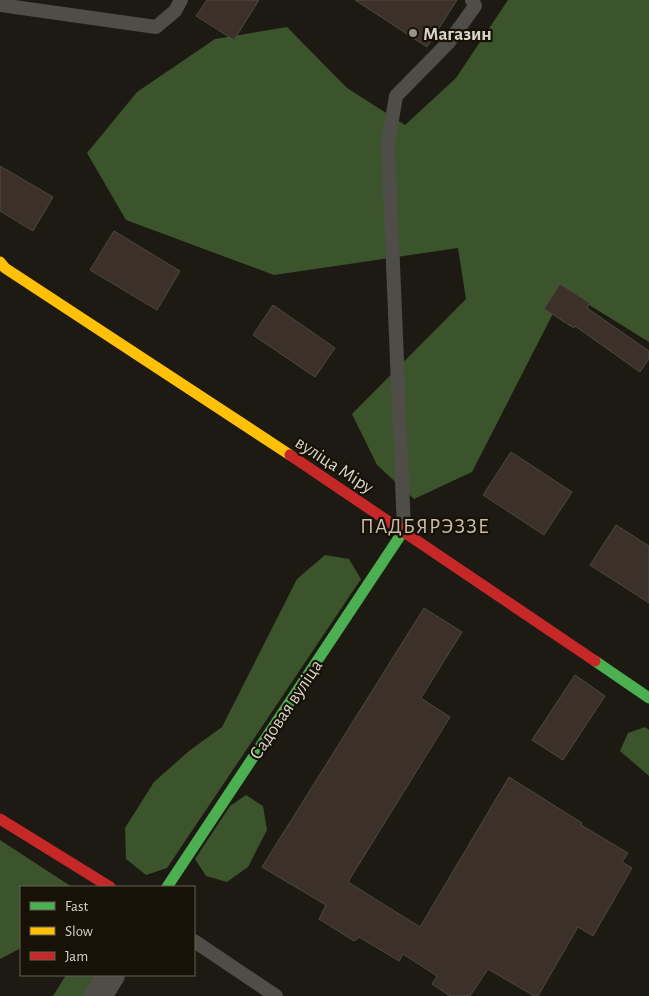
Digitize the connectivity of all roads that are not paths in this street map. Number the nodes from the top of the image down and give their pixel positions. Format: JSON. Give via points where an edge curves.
{"nodes":[{"id":1,"x":181,"y":0,"type":"edge"},
{"id":2,"x":472,"y":0,"type":"edge"},
{"id":3,"x":0,"y":5,"type":"edge"},
{"id":4,"x":0,"y":262,"type":"edge"},
{"id":5,"x":404,"y":530,"type":"junction"},
{"id":6,"x":647,"y":692,"type":"edge"},
{"id":7,"x":0,"y":819,"type":"edge"},
{"id":8,"x":108,"y":886,"type":"edge"},
{"id":9,"x":168,"y":886,"type":"edge"},
{"id":10,"x":195,"y":942,"type":"edge"},
{"id":11,"x":110,"y":976,"type":"edge"},
{"id":12,"x":98,"y":996,"type":"edge"},
{"id":13,"x":276,"y":996,"type":"edge"}],
"edges":[{"from":1,"to":3,"type":"lane","via":[[175,11],[156,27]]},
{"from":2,"to":5,"type":"lane","via":[[475,6],[449,42],[396,96],[388,143]]},
{"from":4,"to":5,"type":"street","name":"вуліца Міру"},
{"from":5,"to":6,"type":"street","name":"вуліца Міру"},
{"from":5,"to":9,"type":"street","name":"Садовая вуліца"},
{"from":7,"to":8,"type":"street"},
{"from":10,"to":13,"type":"lane"},
{"from":11,"to":12,"type":"street"}]}
